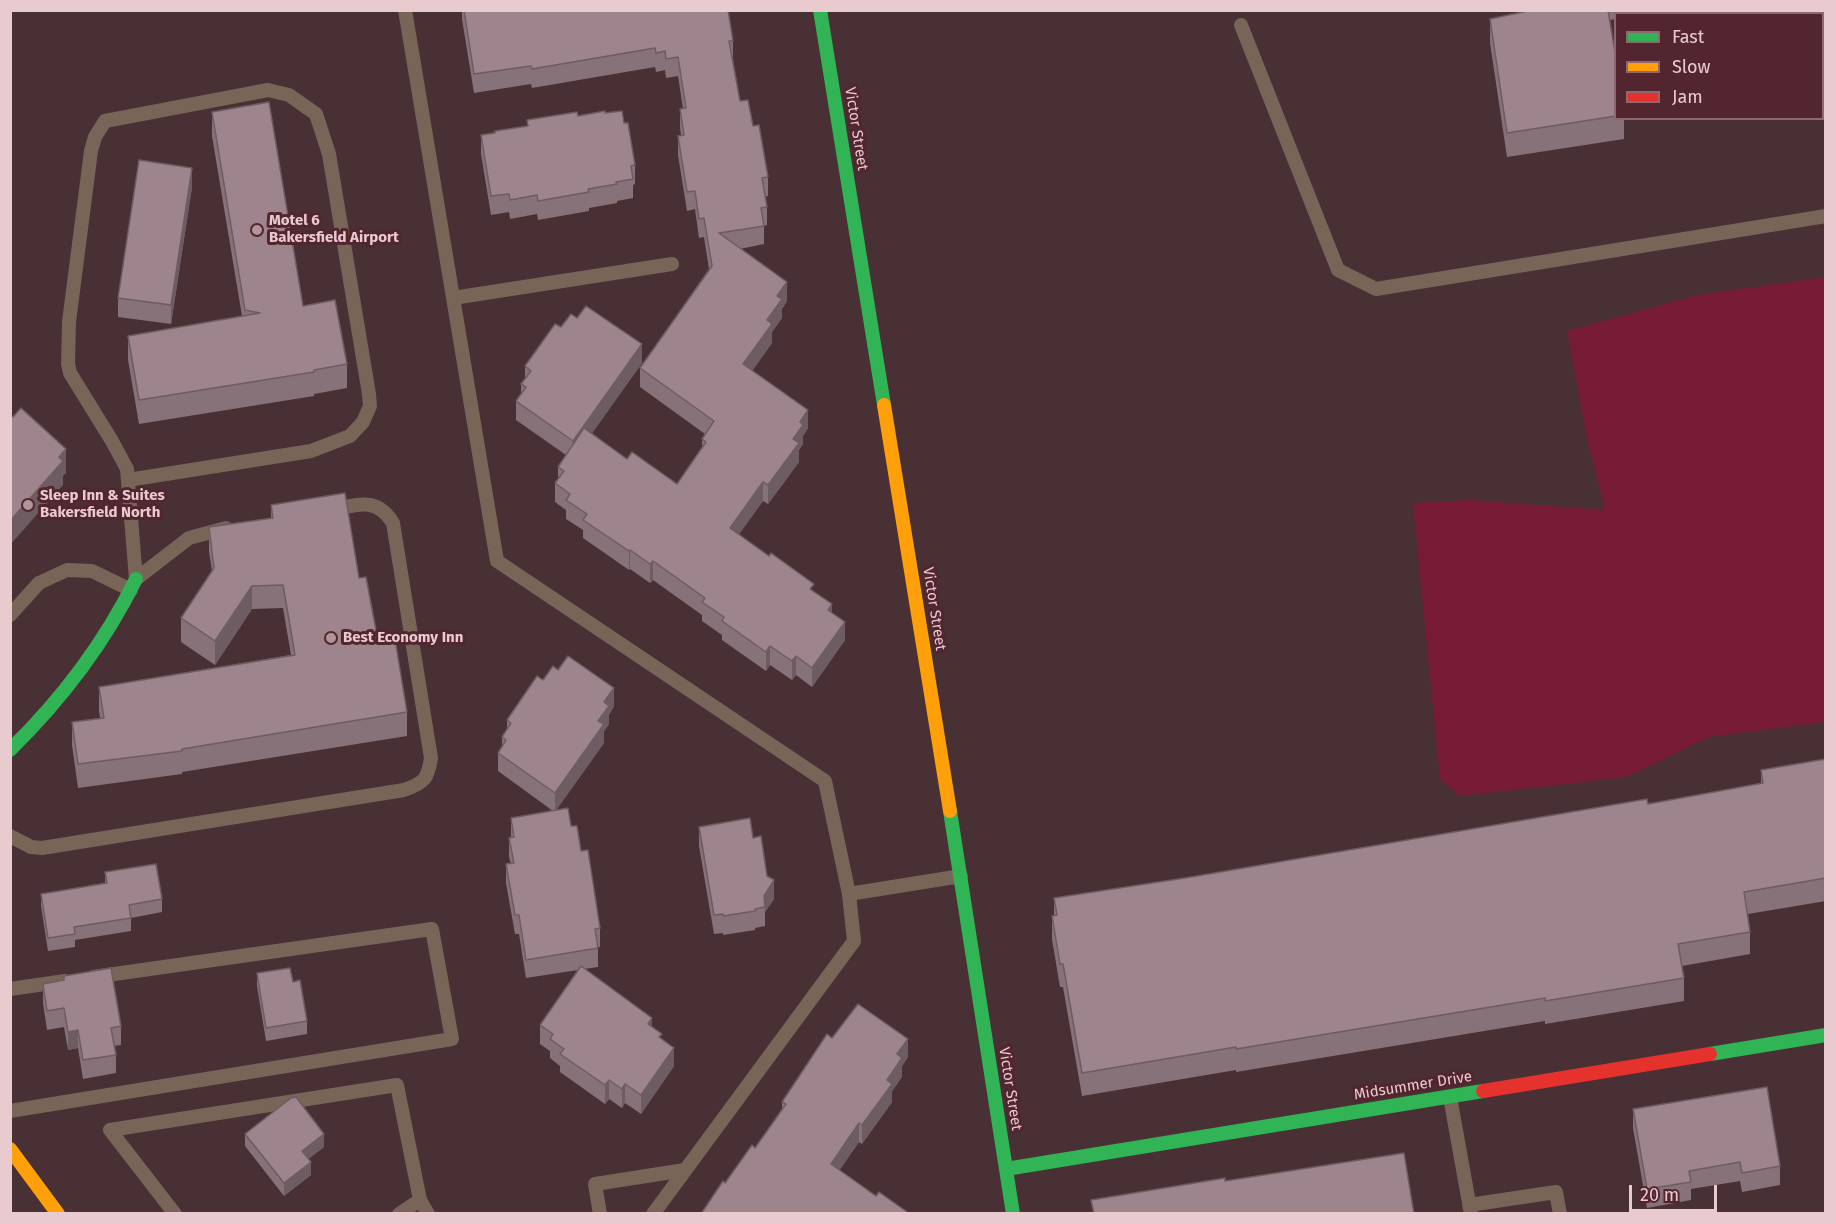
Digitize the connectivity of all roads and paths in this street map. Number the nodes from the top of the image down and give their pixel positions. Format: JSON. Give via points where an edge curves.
{"nodes":[{"id":1,"x":405,"y":10,"type":"edge"},
{"id":2,"x":820,"y":10,"type":"edge"},
{"id":3,"x":1241,"y":25,"type":"dead end"},
{"id":4,"x":1826,"y":216,"type":"edge"},
{"id":5,"x":672,"y":264,"type":"dead end"},
{"id":6,"x":453,"y":298,"type":"junction"},
{"id":7,"x":129,"y":480,"type":"junction"},
{"id":8,"x":313,"y":513,"type":"edge"},
{"id":9,"x":242,"y":525,"type":"edge"},
{"id":10,"x":134,"y":584,"type":"junction"},
{"id":11,"x":10,"y":615,"type":"edge"},
{"id":12,"x":10,"y":750,"type":"edge"},
{"id":13,"x":10,"y":837,"type":"edge"},
{"id":14,"x":961,"y":876,"type":"junction"},
{"id":15,"x":849,"y":894,"type":"junction"},
{"id":16,"x":10,"y":988,"type":"edge"},
{"id":17,"x":1826,"y":1035,"type":"edge"},
{"id":18,"x":1450,"y":1096,"type":"junction"},
{"id":19,"x":10,"y":1111,"type":"edge"},
{"id":20,"x":10,"y":1149,"type":"edge"},
{"id":21,"x":1006,"y":1169,"type":"junction"},
{"id":22,"x":685,"y":1170,"type":"junction"},
{"id":23,"x":420,"y":1200,"type":"junction"},
{"id":24,"x":1470,"y":1209,"type":"edge"},
{"id":25,"x":58,"y":1214,"type":"edge"},
{"id":26,"x":175,"y":1214,"type":"edge"},
{"id":27,"x":399,"y":1214,"type":"edge"},
{"id":28,"x":428,"y":1214,"type":"edge"},
{"id":29,"x":600,"y":1214,"type":"edge"},
{"id":30,"x":652,"y":1214,"type":"edge"},
{"id":31,"x":1012,"y":1214,"type":"edge"},
{"id":32,"x":1560,"y":1214,"type":"edge"}],
"edges":[{"from":1,"to":6,"type":"lane"},
{"from":2,"to":14,"type":"street","name":"Victor Street"},
{"from":3,"to":4,"type":"lane","via":[[1338,270],[1376,289]]},
{"from":5,"to":6,"type":"lane"},
{"from":6,"to":15,"type":"lane","via":[[496,561],[825,781]]},
{"from":7,"to":7,"type":"lane","via":[[127,469],[68,364],[69,322],[94,136],[105,121],[268,90],[289,95],[316,114],[329,154],[370,406],[363,422],[350,436],[311,451]]},
{"from":7,"to":10,"type":"lane"},
{"from":8,"to":13,"type":"lane","via":[[378,505],[393,523],[431,758],[429,772],[419,785],[42,848]]},
{"from":9,"to":10,"type":"lane","via":[[189,538]]},
{"from":10,"to":11,"type":"lane","via":[[92,571],[67,570],[39,583]]},
{"from":10,"to":12,"type":"street","via":[[85,665]]},
{"from":14,"to":15,"type":"lane"},
{"from":14,"to":21,"type":"street","name":"Victor Street"},
{"from":15,"to":22,"type":"lane","via":[[854,941]]},
{"from":16,"to":19,"type":"lane","via":[[432,929],[452,1039]]},
{"from":17,"to":18,"type":"street","name":"Midsummer Drive"},
{"from":18,"to":21,"type":"street","name":"Midsummer Drive"},
{"from":18,"to":24,"type":"lane"},
{"from":20,"to":25,"type":"street"},
{"from":21,"to":31,"type":"street","name":"Victor Street"},
{"from":22,"to":29,"type":"lane","via":[[595,1184]]},
{"from":22,"to":30,"type":"lane"},
{"from":23,"to":26,"type":"lane","via":[[397,1085],[110,1130]]},
{"from":23,"to":27,"type":"lane"},
{"from":23,"to":28,"type":"lane"},
{"from":24,"to":32,"type":"lane","via":[[1556,1192]]}]}
